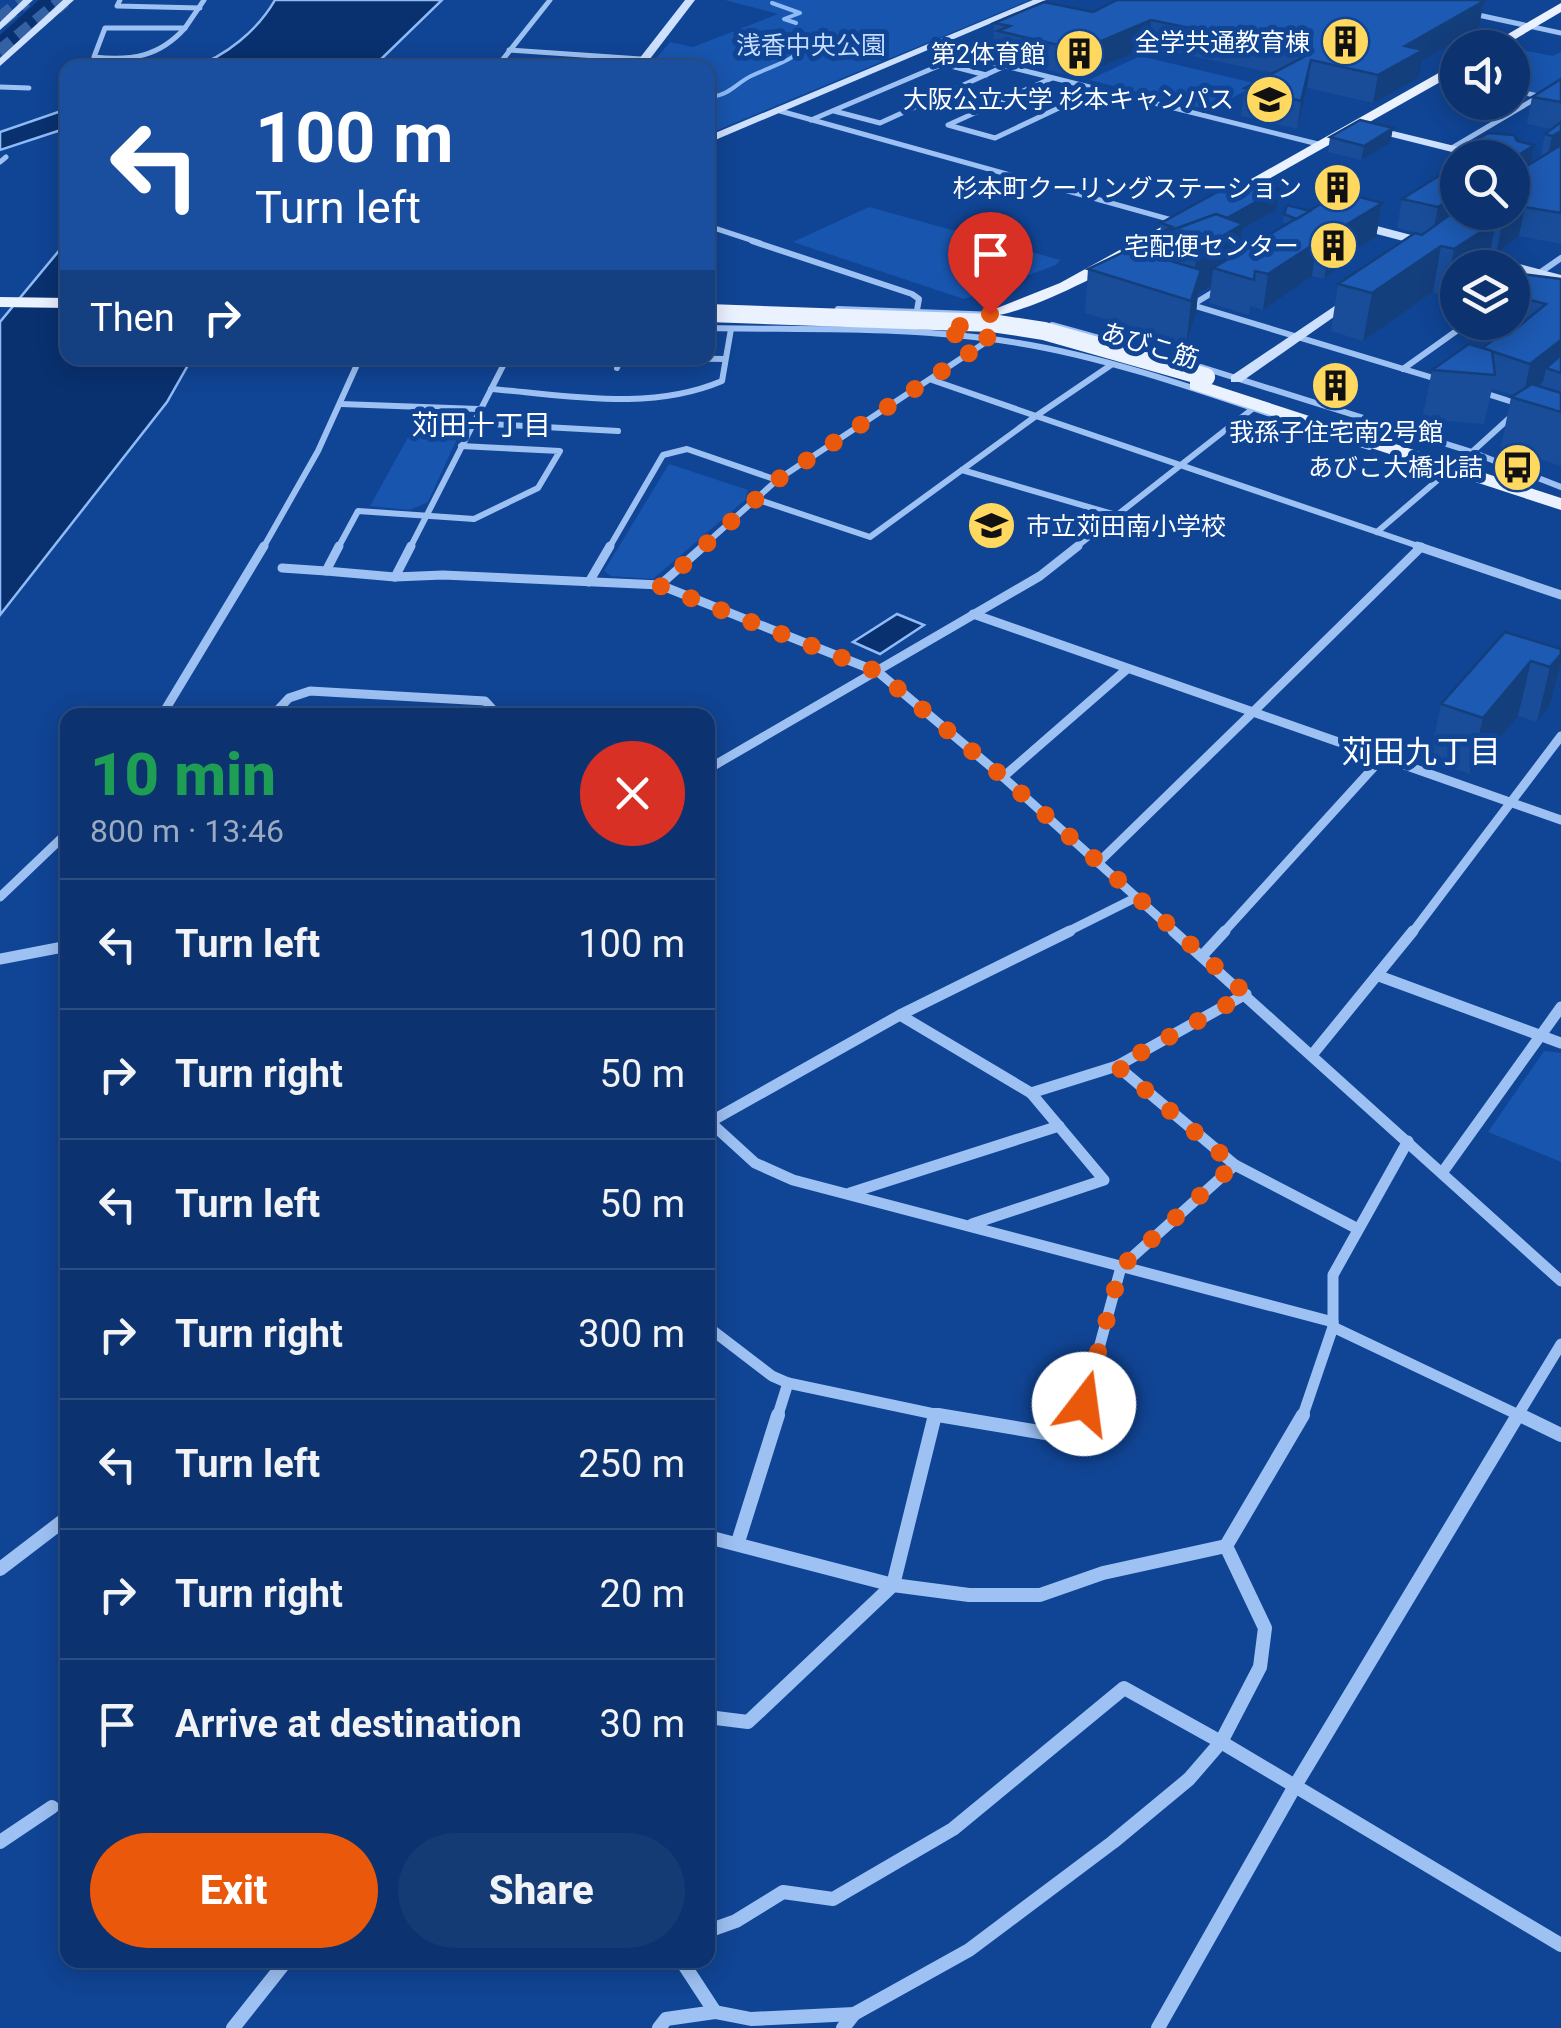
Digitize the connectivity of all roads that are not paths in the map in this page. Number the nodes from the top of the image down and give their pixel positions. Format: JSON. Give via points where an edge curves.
{"nodes":[{"id":1,"x":28,"y":0,"type":"edge"},
{"id":2,"x":69,"y":0,"type":"edge"},
{"id":3,"x":204,"y":0,"type":"edge"},
{"id":4,"x":550,"y":0,"type":"edge"},
{"id":5,"x":690,"y":0,"type":"edge"},
{"id":6,"x":1041,"y":0,"type":"edge"},
{"id":7,"x":118,"y":3,"type":"edge"},
{"id":8,"x":200,"y":8,"type":"junction"},
{"id":9,"x":1561,"y":8,"type":"edge"},
{"id":10,"x":1464,"y":12,"type":"edge"},
{"id":11,"x":0,"y":26,"type":"edge"},
{"id":12,"x":1528,"y":26,"type":"junction"},
{"id":13,"x":104,"y":28,"type":"junction"},
{"id":14,"x":186,"y":28,"type":"junction"},
{"id":15,"x":1521,"y":30,"type":"edge"},
{"id":16,"x":1561,"y":33,"type":"edge"},
{"id":17,"x":929,"y":47,"type":"junction"},
{"id":18,"x":509,"y":50,"type":"junction"},
{"id":19,"x":502,"y":60,"type":"edge"},
{"id":20,"x":602,"y":60,"type":"edge"},
{"id":21,"x":642,"y":60,"type":"edge"},
{"id":22,"x":0,"y":63,"type":"edge"},
{"id":23,"x":1005,"y":66,"type":"junction"},
{"id":24,"x":986,"y":75,"type":"junction"},
{"id":25,"x":1052,"y":78,"type":"junction"},
{"id":26,"x":1440,"y":80,"type":"edge"},
{"id":27,"x":0,"y":87,"type":"edge"},
{"id":28,"x":28,"y":88,"type":"dead end"},
{"id":29,"x":1098,"y":89,"type":"junction"},
{"id":30,"x":1530,"y":94,"type":"edge"},
{"id":31,"x":1541,"y":96,"type":"junction"},
{"id":32,"x":1561,"y":101,"type":"edge"},
{"id":33,"x":780,"y":111,"type":"junction"},
{"id":34,"x":833,"y":111,"type":"junction"},
{"id":35,"x":811,"y":120,"type":"junction"},
{"id":36,"x":1354,"y":124,"type":"junction"},
{"id":37,"x":715,"y":137,"type":"edge"},
{"id":38,"x":1466,"y":140,"type":"edge"},
{"id":39,"x":1318,"y":144,"type":"junction"},
{"id":40,"x":1440,"y":145,"type":"edge"},
{"id":41,"x":1236,"y":192,"type":"junction"},
{"id":42,"x":1263,"y":199,"type":"edge"},
{"id":43,"x":1194,"y":215,"type":"junction"},
{"id":44,"x":1335,"y":219,"type":"edge"},
{"id":45,"x":715,"y":228,"type":"edge"},
{"id":46,"x":1452,"y":234,"type":"edge"},
{"id":47,"x":1435,"y":246,"type":"junction"},
{"id":48,"x":1419,"y":256,"type":"edge"},
{"id":49,"x":1561,"y":258,"type":"edge"},
{"id":50,"x":1539,"y":274,"type":"junction"},
{"id":51,"x":1530,"y":280,"type":"edge"},
{"id":52,"x":1561,"y":280,"type":"edge"},
{"id":53,"x":1224,"y":286,"type":"edge"},
{"id":54,"x":1373,"y":286,"type":"edge"},
{"id":55,"x":1177,"y":300,"type":"edge"},
{"id":56,"x":0,"y":302,"type":"edge"},
{"id":57,"x":60,"y":302,"type":"edge"},
{"id":58,"x":1192,"y":305,"type":"junction"},
{"id":59,"x":820,"y":309,"type":"junction"},
{"id":60,"x":0,"y":310,"type":"edge"},
{"id":61,"x":60,"y":310,"type":"edge"},
{"id":62,"x":715,"y":310,"type":"edge"},
{"id":63,"x":715,"y":310,"type":"edge"},
{"id":64,"x":917,"y":310,"type":"junction"},
{"id":65,"x":990,"y":314,"type":"junction"},
{"id":66,"x":715,"y":325,"type":"edge"},
{"id":67,"x":715,"y":326,"type":"edge"},
{"id":68,"x":731,"y":329,"type":"junction"},
{"id":69,"x":821,"y":330,"type":"junction"},
{"id":70,"x":1082,"y":332,"type":"junction"},
{"id":71,"x":942,"y":333,"type":"junction"},
{"id":72,"x":992,"y":338,"type":"junction"},
{"id":73,"x":1295,"y":338,"type":"junction"},
{"id":74,"x":1444,"y":340,"type":"edge"},
{"id":75,"x":1061,"y":350,"type":"junction"},
{"id":76,"x":715,"y":359,"type":"edge"},
{"id":77,"x":725,"y":359,"type":"junction"},
{"id":78,"x":357,"y":365,"type":"edge"},
{"id":79,"x":503,"y":365,"type":"edge"},
{"id":80,"x":618,"y":365,"type":"edge"},
{"id":81,"x":1111,"y":366,"type":"junction"},
{"id":82,"x":617,"y":368,"type":"dead end"},
{"id":83,"x":1403,"y":369,"type":"junction"},
{"id":84,"x":1236,"y":378,"type":"junction"},
{"id":85,"x":932,"y":380,"type":"junction"},
{"id":86,"x":1201,"y":381,"type":"junction"},
{"id":87,"x":1455,"y":384,"type":"edge"},
{"id":88,"x":490,"y":388,"type":"junction"},
{"id":89,"x":1472,"y":390,"type":"edge"},
{"id":90,"x":1536,"y":395,"type":"edge"},
{"id":91,"x":342,"y":404,"type":"junction"},
{"id":92,"x":1524,"y":406,"type":"junction"},
{"id":93,"x":478,"y":409,"type":"junction"},
{"id":94,"x":1251,"y":410,"type":"junction"},
{"id":95,"x":1036,"y":416,"type":"junction"},
{"id":96,"x":472,"y":423,"type":"junction"},
{"id":97,"x":618,"y":432,"type":"dead end"},
{"id":98,"x":461,"y":446,"type":"junction"},
{"id":99,"x":1472,"y":452,"type":"junction"},
{"id":100,"x":1179,"y":465,"type":"junction"},
{"id":101,"x":962,"y":470,"type":"junction"},
{"id":102,"x":1448,"y":472,"type":"junction"},
{"id":103,"x":777,"y":480,"type":"junction"},
{"id":104,"x":1561,"y":489,"type":"edge"},
{"id":105,"x":756,"y":499,"type":"junction"},
{"id":106,"x":1561,"y":505,"type":"edge"},
{"id":107,"x":1116,"y":515,"type":"junction"},
{"id":108,"x":426,"y":516,"type":"junction"},
{"id":109,"x":1377,"y":532,"type":"junction"},
{"id":110,"x":1420,"y":548,"type":"junction"},
{"id":111,"x":282,"y":568,"type":"dead end"},
{"id":112,"x":326,"y":571,"type":"junction"},
{"id":113,"x":395,"y":577,"type":"junction"},
{"id":114,"x":589,"y":582,"type":"junction"},
{"id":115,"x":660,"y":586,"type":"junction"},
{"id":116,"x":1561,"y":595,"type":"edge"},
{"id":117,"x":973,"y":614,"type":"junction"},
{"id":118,"x":1127,"y":669,"type":"junction"},
{"id":119,"x":878,"y":672,"type":"junction"},
{"id":120,"x":166,"y":708,"type":"edge"},
{"id":121,"x":277,"y":708,"type":"edge"},
{"id":122,"x":490,"y":708,"type":"edge"},
{"id":123,"x":1253,"y":712,"type":"junction"},
{"id":124,"x":1561,"y":736,"type":"edge"},
{"id":125,"x":1384,"y":757,"type":"junction"},
{"id":126,"x":715,"y":765,"type":"edge"},
{"id":127,"x":1003,"y":777,"type":"junction"},
{"id":128,"x":1510,"y":802,"type":"junction"},
{"id":129,"x":1561,"y":820,"type":"edge"},
{"id":130,"x":60,"y":840,"type":"edge"},
{"id":131,"x":1098,"y":863,"type":"junction"},
{"id":132,"x":0,"y":897,"type":"edge"},
{"id":133,"x":1137,"y":898,"type":"junction"},
{"id":134,"x":60,"y":948,"type":"edge"},
{"id":135,"x":1202,"y":956,"type":"junction"},
{"id":136,"x":0,"y":959,"type":"edge"},
{"id":137,"x":1379,"y":976,"type":"junction"},
{"id":138,"x":1246,"y":994,"type":"junction"},
{"id":139,"x":1561,"y":1008,"type":"edge"},
{"id":140,"x":900,"y":1015,"type":"junction"},
{"id":141,"x":1541,"y":1035,"type":"junction"},
{"id":142,"x":1561,"y":1042,"type":"edge"},
{"id":143,"x":1312,"y":1055,"type":"junction"},
{"id":144,"x":1117,"y":1066,"type":"junction"},
{"id":145,"x":1031,"y":1093,"type":"junction"},
{"id":146,"x":715,"y":1118,"type":"edge"},
{"id":147,"x":1058,"y":1126,"type":"junction"},
{"id":148,"x":715,"y":1128,"type":"edge"},
{"id":149,"x":1408,"y":1142,"type":"junction"},
{"id":150,"x":1234,"y":1165,"type":"junction"},
{"id":151,"x":1442,"y":1173,"type":"junction"},
{"id":152,"x":848,"y":1194,"type":"junction"},
{"id":153,"x":971,"y":1224,"type":"junction"},
{"id":154,"x":1358,"y":1230,"type":"junction"},
{"id":155,"x":1121,"y":1267,"type":"junction"},
{"id":156,"x":1561,"y":1281,"type":"edge"},
{"id":157,"x":1333,"y":1324,"type":"junction"},
{"id":158,"x":715,"y":1332,"type":"edge"},
{"id":159,"x":1561,"y":1344,"type":"edge"},
{"id":160,"x":788,"y":1382,"type":"junction"},
{"id":161,"x":1516,"y":1414,"type":"junction"},
{"id":162,"x":936,"y":1415,"type":"junction"},
{"id":163,"x":1561,"y":1435,"type":"edge"},
{"id":164,"x":60,"y":1523,"type":"edge"},
{"id":165,"x":715,"y":1537,"type":"edge"},
{"id":166,"x":738,"y":1542,"type":"junction"},
{"id":167,"x":1226,"y":1546,"type":"junction"},
{"id":168,"x":0,"y":1569,"type":"edge"},
{"id":169,"x":893,"y":1585,"type":"junction"},
{"id":170,"x":715,"y":1718,"type":"edge"},
{"id":171,"x":1221,"y":1742,"type":"junction"},
{"id":172,"x":1295,"y":1786,"type":"junction"},
{"id":173,"x":52,"y":1807,"type":"dead end"},
{"id":174,"x":0,"y":1842,"type":"edge"},
{"id":175,"x":715,"y":1929,"type":"edge"},
{"id":176,"x":1561,"y":1945,"type":"edge"},
{"id":177,"x":281,"y":1968,"type":"edge"},
{"id":178,"x":686,"y":1968,"type":"edge"},
{"id":179,"x":715,"y":2012,"type":"junction"},
{"id":180,"x":854,"y":2014,"type":"junction"},
{"id":181,"x":233,"y":2028,"type":"edge"},
{"id":182,"x":659,"y":2028,"type":"edge"},
{"id":183,"x":844,"y":2028,"type":"edge"},
{"id":184,"x":1158,"y":2028,"type":"edge"}],
"edges":[{"from":1,"to":11,"type":"street"},
{"from":2,"to":22,"type":"street"},
{"from":3,"to":8,"type":"street"},
{"from":4,"to":18,"type":"street"},
{"from":5,"to":21,"type":"street"},
{"from":6,"to":17,"type":"street"},
{"from":7,"to":8,"type":"street"},
{"from":7,"to":13,"type":"street"},
{"from":8,"to":14,"type":"street"},
{"from":9,"to":12,"type":"main road"},
{"from":10,"to":12,"type":"street"},
{"from":12,"to":15,"type":"main road"},
{"from":12,"to":16,"type":"street"},
{"from":13,"to":14,"type":"street"},
{"from":13,"to":14,"type":"street","via":[[94,57],[152,58]]},
{"from":17,"to":23,"type":"street"},
{"from":17,"to":33,"type":"street"},
{"from":18,"to":19,"type":"street"},
{"from":18,"to":20,"type":"street"},
{"from":23,"to":24,"type":"street"},
{"from":23,"to":25,"type":"street"},
{"from":24,"to":34,"type":"street","via":[[943,64]]},
{"from":24,"to":34,"type":"street","via":[[880,123]]},
{"from":25,"to":29,"type":"street"},
{"from":25,"to":29,"type":"street","via":[[948,125],[995,138]]},
{"from":26,"to":36,"type":"main road"},
{"from":27,"to":28,"type":"street"},
{"from":29,"to":39,"type":"street"},
{"from":30,"to":31,"type":"street"},
{"from":31,"to":32,"type":"street"},
{"from":31,"to":38,"type":"street"},
{"from":33,"to":35,"type":"street"},
{"from":33,"to":37,"type":"street"},
{"from":34,"to":35,"type":"street"},
{"from":35,"to":43,"type":"street"},
{"from":36,"to":39,"type":"main road"},
{"from":36,"to":40,"type":"street"},
{"from":39,"to":41,"type":"main road"},
{"from":41,"to":42,"type":"street"},
{"from":41,"to":43,"type":"main road"},
{"from":43,"to":65,"type":"main road","via":[[1066,286]]},
{"from":44,"to":47,"type":"street"},
{"from":45,"to":64,"type":"street","via":[[912,294],[919,299]]},
{"from":46,"to":47,"type":"street"},
{"from":47,"to":48,"type":"street"},
{"from":47,"to":50,"type":"street"},
{"from":49,"to":50,"type":"street"},
{"from":50,"to":51,"type":"street"},
{"from":50,"to":52,"type":"street"},
{"from":53,"to":58,"type":"street"},
{"from":54,"to":73,"type":"street"},
{"from":55,"to":58,"type":"street"},
{"from":56,"to":57,"type":"main road"},
{"from":58,"to":73,"type":"street"},
{"from":59,"to":62,"type":"street"},
{"from":59,"to":64,"type":"street"},
{"from":59,"to":69,"type":"street","via":[[808,313],[806,326]]},
{"from":60,"to":61,"type":"main road"},
{"from":63,"to":86,"type":"main road","name":"あびこ筋","bridge":true,"via":[[992,323],[1044,331]]},
{"from":64,"to":65,"type":"street"},
{"from":65,"to":70,"type":"street"},
{"from":65,"to":71,"type":"street"},
{"from":66,"to":86,"type":"main road","name":"あびこ筋","bridge":true,"via":[[986,332]]},
{"from":67,"to":68,"type":"street"},
{"from":68,"to":69,"type":"street"},
{"from":68,"to":77,"type":"street"},
{"from":69,"to":71,"type":"street"},
{"from":70,"to":75,"type":"street","via":[[1084,340]]},
{"from":70,"to":84,"type":"street"},
{"from":71,"to":72,"type":"street"},
{"from":72,"to":75,"type":"street"},
{"from":72,"to":85,"type":"street"},
{"from":73,"to":83,"type":"street"},
{"from":73,"to":84,"type":"street"},
{"from":74,"to":83,"type":"street"},
{"from":75,"to":81,"type":"street"},
{"from":76,"to":77,"type":"street"},
{"from":77,"to":88,"type":"street","via":[[722,382],[670,400]]},
{"from":78,"to":91,"type":"street"},
{"from":79,"to":88,"type":"street"},
{"from":80,"to":82,"type":"street"},
{"from":81,"to":94,"type":"street"},
{"from":81,"to":95,"type":"street"},
{"from":83,"to":87,"type":"street"},
{"from":84,"to":99,"type":"street"},
{"from":85,"to":95,"type":"street"},
{"from":85,"to":103,"type":"street"},
{"from":86,"to":104,"type":"main road","name":"あびこ筋"},
{"from":86,"to":106,"type":"main road","name":"あびこ筋"},
{"from":88,"to":93,"type":"street"},
{"from":89,"to":92,"type":"street"},
{"from":90,"to":92,"type":"street"},
{"from":91,"to":93,"type":"street"},
{"from":91,"to":120,"type":"street","via":[[265,548]]},
{"from":92,"to":99,"type":"street"},
{"from":93,"to":96,"type":"street"},
{"from":94,"to":100,"type":"street"},
{"from":94,"to":102,"type":"street"},
{"from":95,"to":100,"type":"street"},
{"from":95,"to":101,"type":"street"},
{"from":96,"to":97,"type":"street"},
{"from":96,"to":98,"type":"street"},
{"from":98,"to":108,"type":"street"},
{"from":98,"to":108,"type":"street","via":[[560,452],[538,488],[474,520]]},
{"from":99,"to":104,"type":"street"},
{"from":100,"to":107,"type":"street"},
{"from":100,"to":109,"type":"street"},
{"from":101,"to":105,"type":"street","via":[[870,537]]},
{"from":101,"to":107,"type":"street"},
{"from":102,"to":106,"type":"street"},
{"from":102,"to":109,"type":"street"},
{"from":103,"to":105,"type":"street"},
{"from":103,"to":114,"type":"street","via":[[686,449],[664,455]]},
{"from":105,"to":115,"type":"street"},
{"from":107,"to":117,"type":"street","via":[[1040,576]]},
{"from":108,"to":112,"type":"street","via":[[358,511]]},
{"from":108,"to":113,"type":"street"},
{"from":109,"to":110,"type":"street"},
{"from":110,"to":116,"type":"street"},
{"from":110,"to":123,"type":"street"},
{"from":111,"to":112,"type":"street"},
{"from":112,"to":113,"type":"street"},
{"from":113,"to":114,"type":"street"},
{"from":114,"to":115,"type":"street"},
{"from":115,"to":119,"type":"street"},
{"from":117,"to":118,"type":"street"},
{"from":117,"to":119,"type":"street"},
{"from":118,"to":123,"type":"street"},
{"from":118,"to":127,"type":"street"},
{"from":119,"to":126,"type":"street"},
{"from":119,"to":127,"type":"street"},
{"from":121,"to":122,"type":"street","via":[[298,692],[354,692],[484,702]]},
{"from":123,"to":125,"type":"street"},
{"from":123,"to":131,"type":"street"},
{"from":124,"to":128,"type":"street"},
{"from":125,"to":128,"type":"street"},
{"from":125,"to":135,"type":"street"},
{"from":127,"to":131,"type":"street"},
{"from":128,"to":129,"type":"street"},
{"from":128,"to":137,"type":"street"},
{"from":130,"to":132,"type":"street"},
{"from":131,"to":133,"type":"street"},
{"from":133,"to":135,"type":"street"},
{"from":133,"to":140,"type":"street"},
{"from":134,"to":136,"type":"street"},
{"from":135,"to":138,"type":"street"},
{"from":137,"to":141,"type":"street"},
{"from":137,"to":143,"type":"street"},
{"from":138,"to":143,"type":"street"},
{"from":138,"to":144,"type":"street"},
{"from":139,"to":141,"type":"street"},
{"from":140,"to":145,"type":"street"},
{"from":140,"to":146,"type":"street"},
{"from":141,"to":142,"type":"street"},
{"from":141,"to":151,"type":"street"},
{"from":143,"to":149,"type":"street"},
{"from":144,"to":145,"type":"street"},
{"from":144,"to":150,"type":"street"},
{"from":145,"to":147,"type":"street"},
{"from":147,"to":152,"type":"street"},
{"from":147,"to":153,"type":"street","via":[[1104,1180]]},
{"from":148,"to":152,"type":"street","via":[[755,1163]]},
{"from":149,"to":151,"type":"street"},
{"from":149,"to":154,"type":"street"},
{"from":150,"to":154,"type":"street"},
{"from":150,"to":155,"type":"street"},
{"from":151,"to":156,"type":"street"},
{"from":152,"to":153,"type":"street"},
{"from":153,"to":155,"type":"street"},
{"from":154,"to":157,"type":"street","via":[[1333,1275]]},
{"from":155,"to":157,"type":"street"},
{"from":155,"to":162,"type":"street","via":[[1075,1438]]},
{"from":157,"to":161,"type":"street"},
{"from":157,"to":167,"type":"street","via":[[1300,1420]]},
{"from":158,"to":160,"type":"street"},
{"from":159,"to":161,"type":"street"},
{"from":160,"to":162,"type":"street"},
{"from":160,"to":166,"type":"street"},
{"from":161,"to":163,"type":"street"},
{"from":161,"to":172,"type":"street"},
{"from":162,"to":169,"type":"street"},
{"from":164,"to":168,"type":"street"},
{"from":165,"to":166,"type":"street"},
{"from":166,"to":169,"type":"street"},
{"from":167,"to":169,"type":"street","via":[[1102,1573],[1040,1595]]},
{"from":167,"to":171,"type":"street","via":[[1265,1628],[1260,1667]]},
{"from":169,"to":170,"type":"street","via":[[748,1722]]},
{"from":171,"to":172,"type":"street"},
{"from":171,"to":175,"type":"street","via":[[1124,1688],[954,1830],[833,1899],[784,1892]]},
{"from":171,"to":180,"type":"street","via":[[1189,1779],[1114,1842],[969,1950]]},
{"from":172,"to":176,"type":"street"},
{"from":172,"to":184,"type":"street"},
{"from":173,"to":174,"type":"street"},
{"from":177,"to":181,"type":"street"},
{"from":178,"to":179,"type":"street"},
{"from":179,"to":180,"type":"street","via":[[751,2018]]},
{"from":179,"to":182,"type":"street","via":[[666,2019]]},
{"from":180,"to":183,"type":"street"}]}
